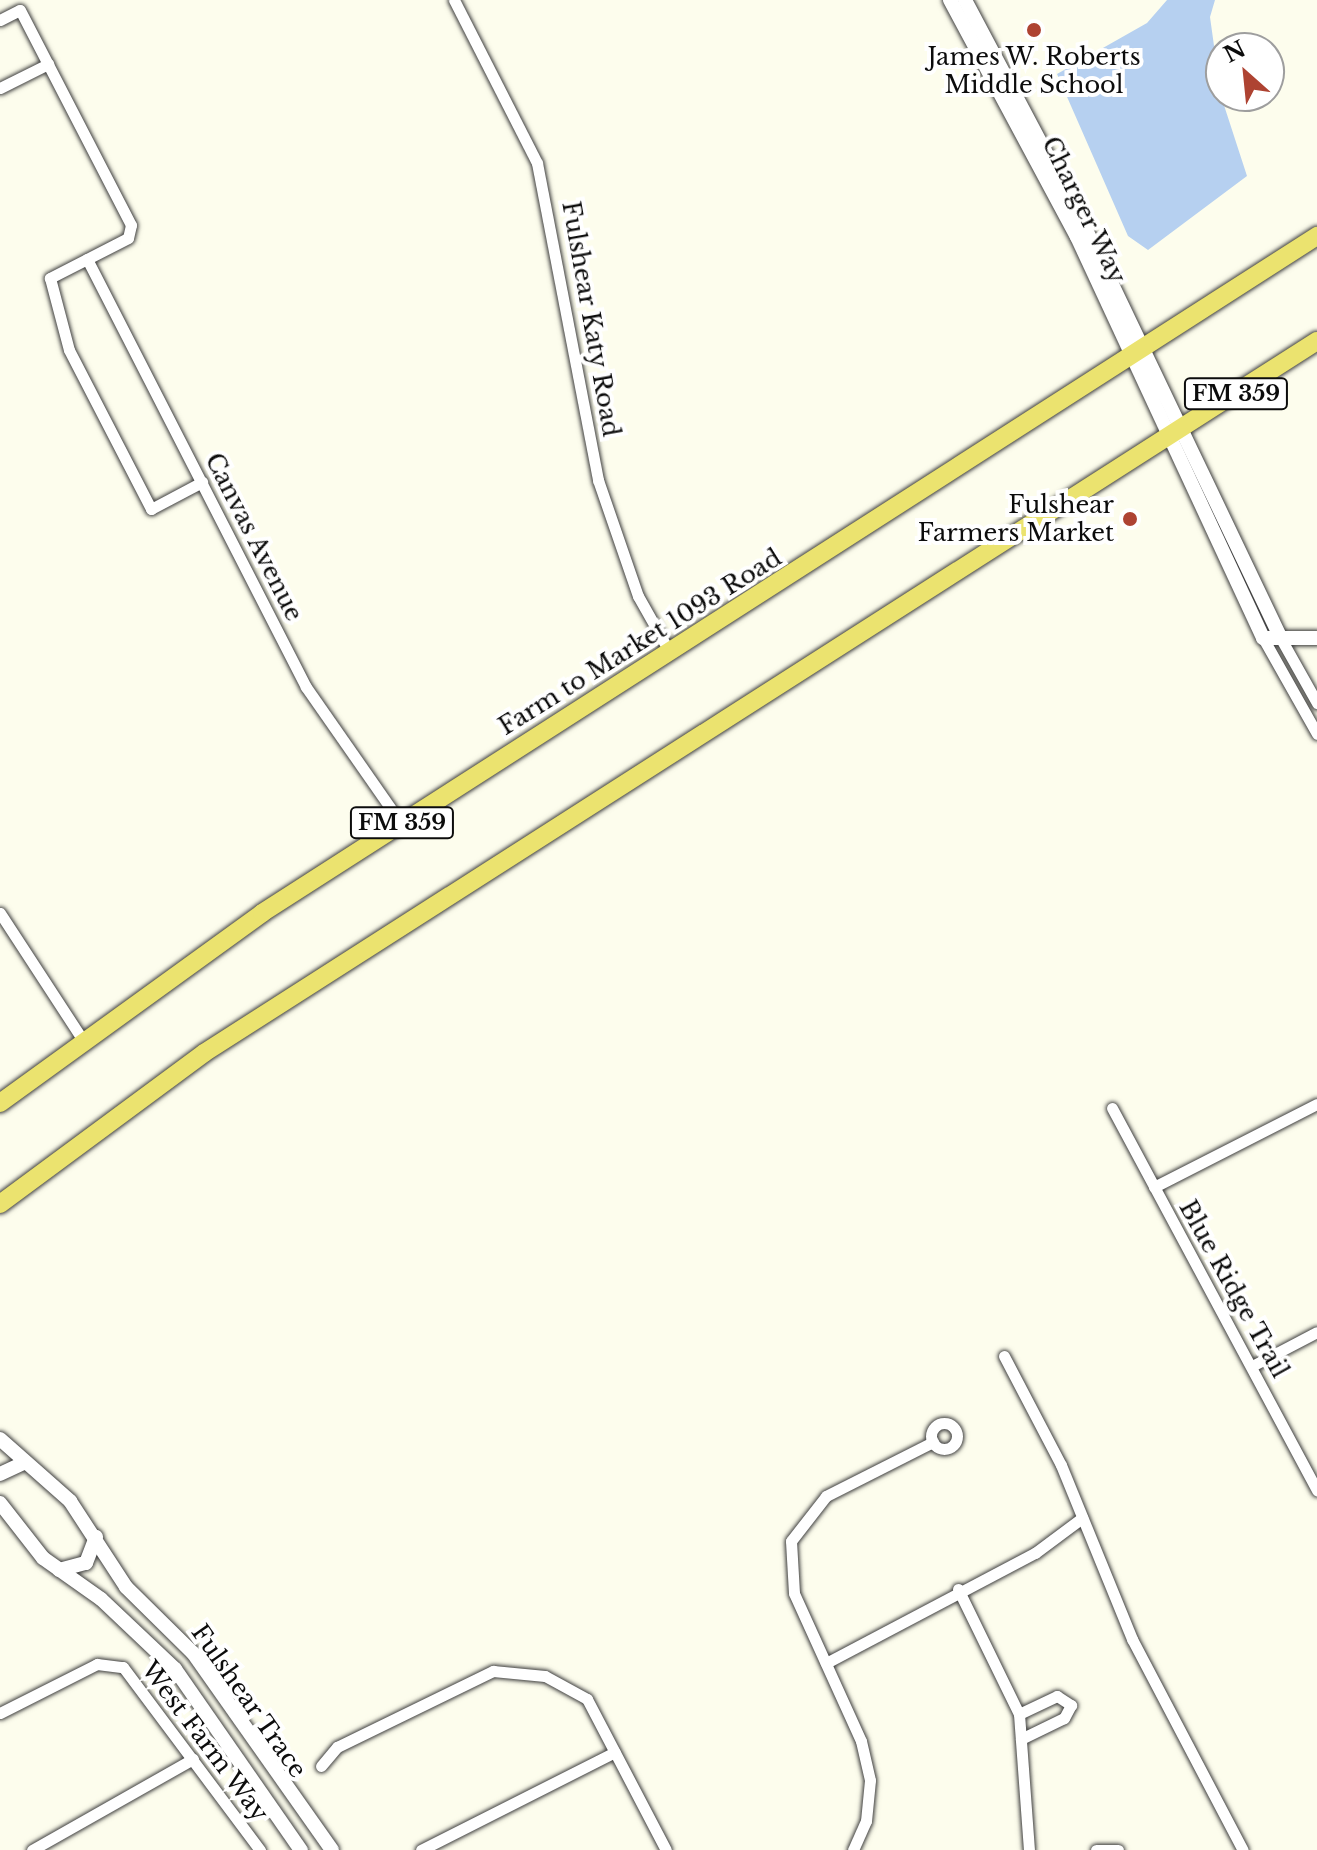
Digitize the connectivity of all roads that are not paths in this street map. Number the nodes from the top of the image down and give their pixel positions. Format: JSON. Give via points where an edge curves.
{"nodes":[{"id":1,"x":454,"y":0,"type":"edge"},
{"id":2,"x":950,"y":0,"type":"edge"},
{"id":3,"x":965,"y":0,"type":"edge"},
{"id":4,"x":18,"y":5,"type":"edge"},
{"id":5,"x":0,"y":20,"type":"edge"},
{"id":6,"x":48,"y":64,"type":"junction"},
{"id":7,"x":0,"y":88,"type":"edge"},
{"id":8,"x":1317,"y":236,"type":"edge"},
{"id":9,"x":87,"y":259,"type":"junction"},
{"id":10,"x":1317,"y":341,"type":"edge"},
{"id":11,"x":1135,"y":351,"type":"junction"},
{"id":12,"x":1175,"y":433,"type":"junction"},
{"id":13,"x":202,"y":482,"type":"junction"},
{"id":14,"x":1280,"y":637,"type":"junction"},
{"id":15,"x":1263,"y":638,"type":"junction"},
{"id":16,"x":1317,"y":638,"type":"edge"},
{"id":17,"x":669,"y":651,"type":"junction"},
{"id":18,"x":1317,"y":703,"type":"edge"},
{"id":19,"x":1317,"y":734,"type":"edge"},
{"id":20,"x":401,"y":823,"type":"junction"},
{"id":21,"x":1,"y":916,"type":"edge"},
{"id":22,"x":84,"y":1042,"type":"junction"},
{"id":23,"x":0,"y":1103,"type":"edge"},
{"id":24,"x":1317,"y":1104,"type":"edge"},
{"id":25,"x":1112,"y":1108,"type":"dead end"},
{"id":26,"x":1154,"y":1187,"type":"junction"},
{"id":27,"x":0,"y":1204,"type":"edge"},
{"id":28,"x":1317,"y":1332,"type":"edge"},
{"id":29,"x":1004,"y":1356,"type":"dead end"},
{"id":30,"x":1252,"y":1366,"type":"junction"},
{"id":31,"x":0,"y":1439,"type":"edge"},
{"id":32,"x":933,"y":1442,"type":"dead end"},
{"id":33,"x":24,"y":1463,"type":"junction"},
{"id":34,"x":0,"y":1474,"type":"edge"},
{"id":35,"x":1317,"y":1491,"type":"edge"},
{"id":36,"x":0,"y":1503,"type":"edge"},
{"id":37,"x":1082,"y":1518,"type":"junction"},
{"id":38,"x":96,"y":1537,"type":"junction"},
{"id":39,"x":59,"y":1570,"type":"junction"},
{"id":40,"x":958,"y":1589,"type":"junction"},
{"id":41,"x":826,"y":1663,"type":"junction"},
{"id":42,"x":0,"y":1713,"type":"edge"},
{"id":43,"x":1019,"y":1714,"type":"junction"},
{"id":44,"x":1021,"y":1739,"type":"junction"},
{"id":45,"x":615,"y":1752,"type":"junction"},
{"id":46,"x":193,"y":1759,"type":"junction"},
{"id":47,"x":321,"y":1766,"type":"dead end"},
{"id":48,"x":32,"y":1850,"type":"edge"},
{"id":49,"x":260,"y":1850,"type":"edge"},
{"id":50,"x":301,"y":1850,"type":"edge"},
{"id":51,"x":332,"y":1850,"type":"edge"},
{"id":52,"x":421,"y":1850,"type":"edge"},
{"id":53,"x":666,"y":1850,"type":"edge"},
{"id":54,"x":853,"y":1850,"type":"edge"},
{"id":55,"x":1029,"y":1850,"type":"edge"},
{"id":56,"x":1096,"y":1850,"type":"edge"},
{"id":57,"x":1118,"y":1850,"type":"edge"},
{"id":58,"x":1243,"y":1850,"type":"edge"}],
"edges":[{"from":1,"to":17,"type":"street","name":"Fulshear Katy Road","via":[[545,189],[598,480],[638,596]]},
{"from":2,"to":11,"type":"street","name":"Charger Way"},
{"from":3,"to":11,"type":"street","name":"Charger Way"},
{"from":4,"to":5,"type":"street"},
{"from":4,"to":6,"type":"street"},
{"from":6,"to":7,"type":"street"},
{"from":6,"to":9,"type":"street","via":[[131,225],[128,238]]},
{"from":8,"to":11,"type":"main road","name":"Farm to Market 1093 Road","number":"FM 359"},
{"from":9,"to":13,"type":"street","name":"Canvas Avenue"},
{"from":9,"to":13,"type":"street","via":[[47,284],[69,350],[151,509]]},
{"from":10,"to":12,"type":"main road","number":"FM 359"},
{"from":11,"to":12,"type":"street"},
{"from":11,"to":17,"type":"main road","name":"Farm to Market 1093 Road","number":"FM 359"},
{"from":12,"to":14,"type":"street"},
{"from":12,"to":15,"type":"street"},
{"from":12,"to":27,"type":"main road","number":"FM 359","via":[[217,1045]]},
{"from":13,"to":20,"type":"street","name":"Canvas Avenue","via":[[306,687]]},
{"from":14,"to":15,"type":"street"},
{"from":14,"to":16,"type":"street"},
{"from":14,"to":18,"type":"street"},
{"from":15,"to":19,"type":"street"},
{"from":17,"to":20,"type":"main road","name":"Farm to Market 1093 Road","number":"FM 359"},
{"from":20,"to":22,"type":"main road","name":"Farm to Market 1093 Road","number":"FM 359"},
{"from":21,"to":22,"type":"street"},
{"from":22,"to":23,"type":"main road","name":"Farm to Market 1093 Road","number":"FM 359"},
{"from":24,"to":26,"type":"street"},
{"from":25,"to":26,"type":"street","name":"Blue Ridge Trail"},
{"from":26,"to":30,"type":"street","name":"Blue Ridge Trail"},
{"from":28,"to":30,"type":"street"},
{"from":29,"to":37,"type":"street"},
{"from":30,"to":35,"type":"street","name":"Blue Ridge Trail"},
{"from":31,"to":33,"type":"street","name":"Fulshear Trace"},
{"from":32,"to":41,"type":"street","via":[[826,1496],[798,1523],[790,1571]]},
{"from":33,"to":34,"type":"street"},
{"from":33,"to":38,"type":"street","name":"Fulshear Trace","via":[[70,1501]]},
{"from":36,"to":39,"type":"street","name":"Fulshear Trace"},
{"from":37,"to":40,"type":"street","via":[[1035,1553]]},
{"from":37,"to":58,"type":"street","via":[[1132,1639]]},
{"from":38,"to":39,"type":"street","via":[[86,1563]]},
{"from":38,"to":51,"type":"street","name":"Fulshear Trace","via":[[126,1587],[193,1653]]},
{"from":39,"to":50,"type":"street","name":"Fulshear Trace","via":[[175,1669]]},
{"from":40,"to":41,"type":"street"},
{"from":40,"to":43,"type":"street"},
{"from":41,"to":54,"type":"street","via":[[870,1780],[866,1821]]},
{"from":42,"to":46,"type":"street","name":"West Farm Way","via":[[111,1662],[123,1667]]},
{"from":43,"to":44,"type":"street"},
{"from":43,"to":44,"type":"street","via":[[1057,1696],[1071,1705],[1064,1718]]},
{"from":44,"to":55,"type":"street"},
{"from":45,"to":47,"type":"street","via":[[587,1699],[545,1676],[493,1671],[337,1747]]},
{"from":45,"to":52,"type":"street"},
{"from":45,"to":53,"type":"street"},
{"from":46,"to":48,"type":"street"},
{"from":46,"to":49,"type":"street","name":"West Farm Way"},
{"from":56,"to":57,"type":"street"}]}
